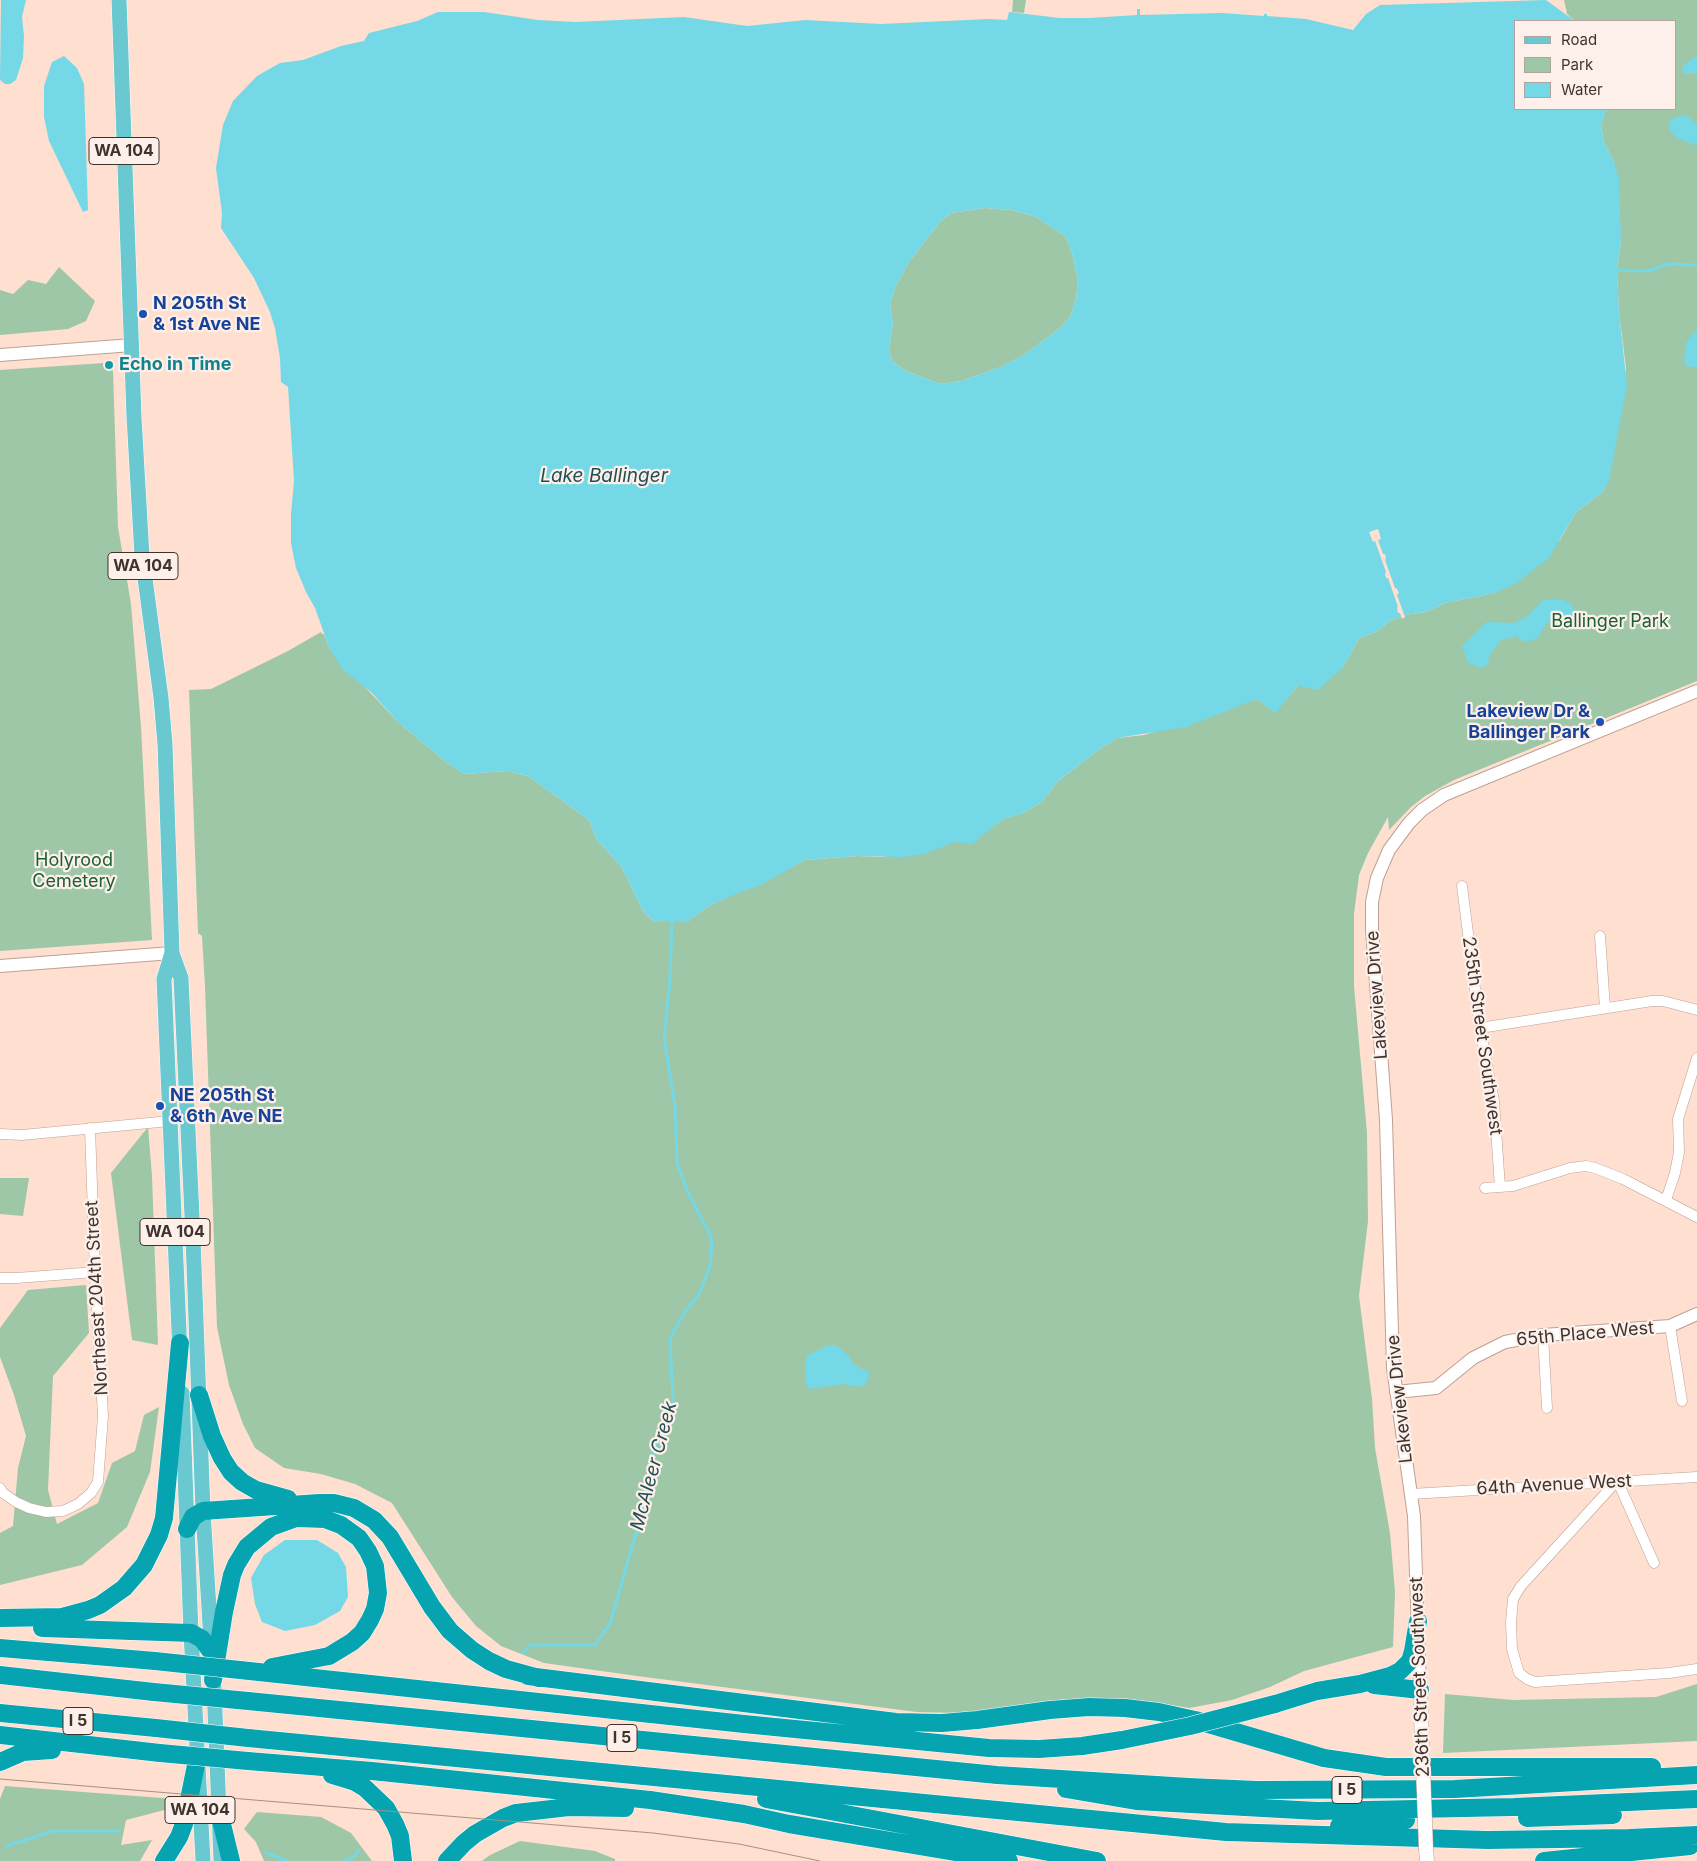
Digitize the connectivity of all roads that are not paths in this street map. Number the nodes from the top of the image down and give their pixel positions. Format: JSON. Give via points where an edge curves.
{"nodes":[{"id":1,"x":119,"y":0,"type":"edge"},
{"id":2,"x":132,"y":345,"type":"junction"},
{"id":3,"x":0,"y":355,"type":"edge"},
{"id":4,"x":1697,"y":691,"type":"edge"},
{"id":5,"x":1462,"y":886,"type":"dead end"},
{"id":6,"x":1600,"y":936,"type":"dead end"},
{"id":7,"x":172,"y":953,"type":"junction"},
{"id":8,"x":0,"y":966,"type":"edge"},
{"id":9,"x":1605,"y":1008,"type":"junction"},
{"id":10,"x":1697,"y":1010,"type":"edge"},
{"id":11,"x":1480,"y":1028,"type":"junction"},
{"id":12,"x":1697,"y":1058,"type":"edge"},
{"id":13,"x":186,"y":1073,"type":"junction"},
{"id":14,"x":170,"y":1121,"type":"junction"},
{"id":15,"x":90,"y":1128,"type":"junction"},
{"id":16,"x":0,"y":1134,"type":"edge"},
{"id":17,"x":189,"y":1145,"type":"junction"},
{"id":18,"x":1500,"y":1186,"type":"junction"},
{"id":19,"x":1485,"y":1188,"type":"dead end"},
{"id":20,"x":1666,"y":1200,"type":"junction"},
{"id":21,"x":1697,"y":1216,"type":"edge"},
{"id":22,"x":95,"y":1272,"type":"junction"},
{"id":23,"x":0,"y":1278,"type":"edge"},
{"id":24,"x":1697,"y":1314,"type":"edge"},
{"id":25,"x":1670,"y":1326,"type":"junction"},
{"id":26,"x":1543,"y":1336,"type":"junction"},
{"id":27,"x":180,"y":1343,"type":"junction"},
{"id":28,"x":1396,"y":1392,"type":"junction"},
{"id":29,"x":199,"y":1396,"type":"junction"},
{"id":30,"x":1682,"y":1401,"type":"dead end"},
{"id":31,"x":1547,"y":1408,"type":"dead end"},
{"id":32,"x":1697,"y":1477,"type":"edge"},
{"id":33,"x":1617,"y":1482,"type":"junction"},
{"id":34,"x":0,"y":1488,"type":"edge"},
{"id":35,"x":1411,"y":1494,"type":"junction"},
{"id":36,"x":310,"y":1503,"type":"junction"},
{"id":37,"x":202,"y":1510,"type":"junction"},
{"id":38,"x":187,"y":1529,"type":"junction"},
{"id":39,"x":1654,"y":1563,"type":"dead end"},
{"id":40,"x":0,"y":1618,"type":"edge"},
{"id":41,"x":1418,"y":1621,"type":"junction"},
{"id":42,"x":0,"y":1627,"type":"edge"},
{"id":43,"x":191,"y":1632,"type":"junction"},
{"id":44,"x":0,"y":1648,"type":"edge"},
{"id":45,"x":212,"y":1653,"type":"junction"},
{"id":46,"x":1697,"y":1669,"type":"edge"},
{"id":47,"x":240,"y":1670,"type":"junction"},
{"id":48,"x":0,"y":1675,"type":"edge"},
{"id":49,"x":528,"y":1676,"type":"junction"},
{"id":50,"x":213,"y":1680,"type":"junction"},
{"id":51,"x":1360,"y":1684,"type":"junction"},
{"id":52,"x":1420,"y":1690,"type":"junction"},
{"id":53,"x":0,"y":1714,"type":"edge"},
{"id":54,"x":744,"y":1724,"type":"junction"},
{"id":55,"x":0,"y":1736,"type":"edge"},
{"id":56,"x":151,"y":1752,"type":"junction"},
{"id":57,"x":197,"y":1760,"type":"junction"},
{"id":58,"x":0,"y":1762,"type":"edge"},
{"id":59,"x":288,"y":1764,"type":"junction"},
{"id":60,"x":1697,"y":1769,"type":"edge"},
{"id":61,"x":997,"y":1775,"type":"junction"},
{"id":62,"x":1697,"y":1775,"type":"edge"},
{"id":63,"x":655,"y":1778,"type":"junction"},
{"id":64,"x":1697,"y":1799,"type":"edge"},
{"id":65,"x":218,"y":1808,"type":"junction"},
{"id":66,"x":1697,"y":1810,"type":"edge"},
{"id":67,"x":789,"y":1824,"type":"junction"},
{"id":68,"x":1252,"y":1833,"type":"junction"},
{"id":69,"x":1697,"y":1835,"type":"edge"},
{"id":70,"x":1697,"y":1845,"type":"edge"},
{"id":71,"x":164,"y":1861,"type":"edge"},
{"id":72,"x":203,"y":1861,"type":"edge"},
{"id":73,"x":222,"y":1861,"type":"edge"},
{"id":74,"x":231,"y":1861,"type":"edge"},
{"id":75,"x":403,"y":1861,"type":"edge"},
{"id":76,"x":447,"y":1861,"type":"edge"},
{"id":77,"x":1009,"y":1861,"type":"edge"},
{"id":78,"x":1097,"y":1861,"type":"edge"},
{"id":79,"x":1427,"y":1861,"type":"edge"},
{"id":80,"x":1544,"y":1861,"type":"edge"}],
"edges":[{"from":1,"to":2,"type":"main road","number":"WA 104"},
{"from":2,"to":3,"type":"street"},
{"from":2,"to":7,"type":"main road","number":"WA 104","via":[[142,556],[165,744]]},
{"from":4,"to":28,"type":"street","name":"Lakeview Drive","via":[[1444,796],[1409,823],[1382,865],[1374,890],[1372,922],[1386,1120]]},
{"from":5,"to":11,"type":"street","name":"235th Street Southwest"},
{"from":6,"to":9,"type":"street"},
{"from":7,"to":8,"type":"street"},
{"from":7,"to":13,"type":"main road","number":"WA 104","via":[[181,978]]},
{"from":7,"to":14,"type":"main road","number":"WA 104","via":[[164,980]]},
{"from":9,"to":10,"type":"street","via":[[1663,1001]]},
{"from":9,"to":11,"type":"street"},
{"from":11,"to":18,"type":"street","name":"235th Street Southwest","via":[[1494,1100]]},
{"from":12,"to":20,"type":"street","via":[[1678,1119],[1679,1152]]},
{"from":13,"to":14,"type":"main road","via":[[178,1100],[178,1115]]},
{"from":13,"to":17,"type":"main road","number":"WA 104"},
{"from":14,"to":15,"type":"street"},
{"from":14,"to":17,"type":"main road","via":[[177,1125]]},
{"from":14,"to":27,"type":"main road","number":"WA 104"},
{"from":15,"to":16,"type":"street"},
{"from":15,"to":22,"type":"street","name":"Northeast 204th Street"},
{"from":17,"to":29,"type":"main road","number":"WA 104"},
{"from":18,"to":19,"type":"street"},
{"from":18,"to":20,"type":"street","via":[[1586,1166],[1605,1170]]},
{"from":20,"to":21,"type":"street"},
{"from":22,"to":23,"type":"street"},
{"from":22,"to":34,"type":"street","name":"Northeast 204th Street","via":[[103,1416],[98,1482],[78,1504],[63,1511],[29,1508]]},
{"from":24,"to":25,"type":"street","name":"65th Place West"},
{"from":25,"to":26,"type":"street","name":"65th Place West"},
{"from":25,"to":30,"type":"street"},
{"from":26,"to":28,"type":"street","name":"65th Place West","via":[[1504,1342],[1473,1358],[1436,1388]]},
{"from":26,"to":31,"type":"street"},
{"from":27,"to":38,"type":"main road","number":"WA 104"},
{"from":27,"to":40,"type":"highway","via":[[164,1518],[144,1565],[124,1588],[88,1610],[62,1617]]},
{"from":28,"to":35,"type":"street","name":"Lakeview Drive"},
{"from":29,"to":36,"type":"highway","via":[[212,1436],[231,1472],[256,1490]]},
{"from":29,"to":37,"type":"main road","number":"WA 104"},
{"from":32,"to":33,"type":"street","name":"64th Avenue West"},
{"from":33,"to":35,"type":"street","name":"64th Avenue West"},
{"from":33,"to":39,"type":"street"},
{"from":33,"to":46,"type":"street","via":[[1521,1586],[1513,1599],[1512,1649],[1518,1673],[1535,1682]]},
{"from":35,"to":41,"type":"street","name":"236th Street Southwest"},
{"from":36,"to":37,"type":"highway"},
{"from":36,"to":49,"type":"highway","via":[[348,1506],[374,1520],[400,1551],[432,1607],[450,1631],[489,1661]]},
{"from":37,"to":38,"type":"highway","via":[[193,1517]]},
{"from":37,"to":45,"type":"main road","number":"WA 104"},
{"from":38,"to":43,"type":"main road","number":"WA 104"},
{"from":41,"to":51,"type":"highway","via":[[1413,1651],[1405,1667],[1390,1676]]},
{"from":41,"to":52,"type":"street","name":"236th Street Southwest"},
{"from":42,"to":43,"type":"highway"},
{"from":43,"to":45,"type":"highway","via":[[202,1639]]},
{"from":43,"to":57,"type":"main road","number":"WA 104"},
{"from":44,"to":47,"type":"highway","bridge":true},
{"from":45,"to":50,"type":"main road","number":"WA 104"},
{"from":47,"to":50,"type":"highway","via":[[318,1659],[339,1651],[362,1633],[375,1609],[378,1580],[368,1551],[350,1531],[325,1519],[296,1518],[271,1527],[247,1548],[232,1575]]},
{"from":47,"to":54,"type":"highway"},
{"from":48,"to":61,"type":"highway","number":"I 5","bridge":true},
{"from":49,"to":54,"type":"highway"},
{"from":49,"to":60,"type":"highway","via":[[896,1722],[942,1723],[1089,1707],[1133,1709],[1195,1720],[1324,1758],[1386,1767]]},
{"from":50,"to":65,"type":"main road","number":"WA 104"},
{"from":51,"to":52,"type":"highway"},
{"from":51,"to":54,"type":"highway","bridge":true,"via":[[1317,1691],[1190,1726],[1122,1740],[1039,1749],[989,1748]]},
{"from":52,"to":79,"type":"main road","name":"236th Street Southwest","bridge":true},
{"from":53,"to":63,"type":"highway","number":"I 5","bridge":true},
{"from":55,"to":56,"type":"highway"},
{"from":56,"to":58,"type":"highway","via":[[32,1751]]},
{"from":56,"to":59,"type":"highway","bridge":true},
{"from":57,"to":71,"type":"highway","via":[[182,1829]]},
{"from":57,"to":72,"type":"main road","number":"WA 104"},
{"from":59,"to":67,"type":"highway","via":[[650,1800]]},
{"from":59,"to":75,"type":"highway","via":[[338,1776],[373,1794],[395,1824]]},
{"from":61,"to":62,"type":"highway","number":"I 5","via":[[1257,1790],[1455,1789]]},
{"from":61,"to":64,"type":"highway","via":[[1126,1800],[1317,1811]]},
{"from":63,"to":68,"type":"highway","number":"I 5"},
{"from":63,"to":78,"type":"highway"},
{"from":65,"to":73,"type":"main road","number":"WA 104"},
{"from":65,"to":74,"type":"highway"},
{"from":66,"to":68,"type":"highway","via":[[1559,1818],[1403,1820]]},
{"from":67,"to":76,"type":"highway","via":[[641,1809],[548,1808],[516,1813],[495,1822],[464,1843]]},
{"from":67,"to":77,"type":"highway"},
{"from":68,"to":69,"type":"highway","number":"I 5","via":[[1496,1840]]},
{"from":70,"to":80,"type":"highway"}]}
